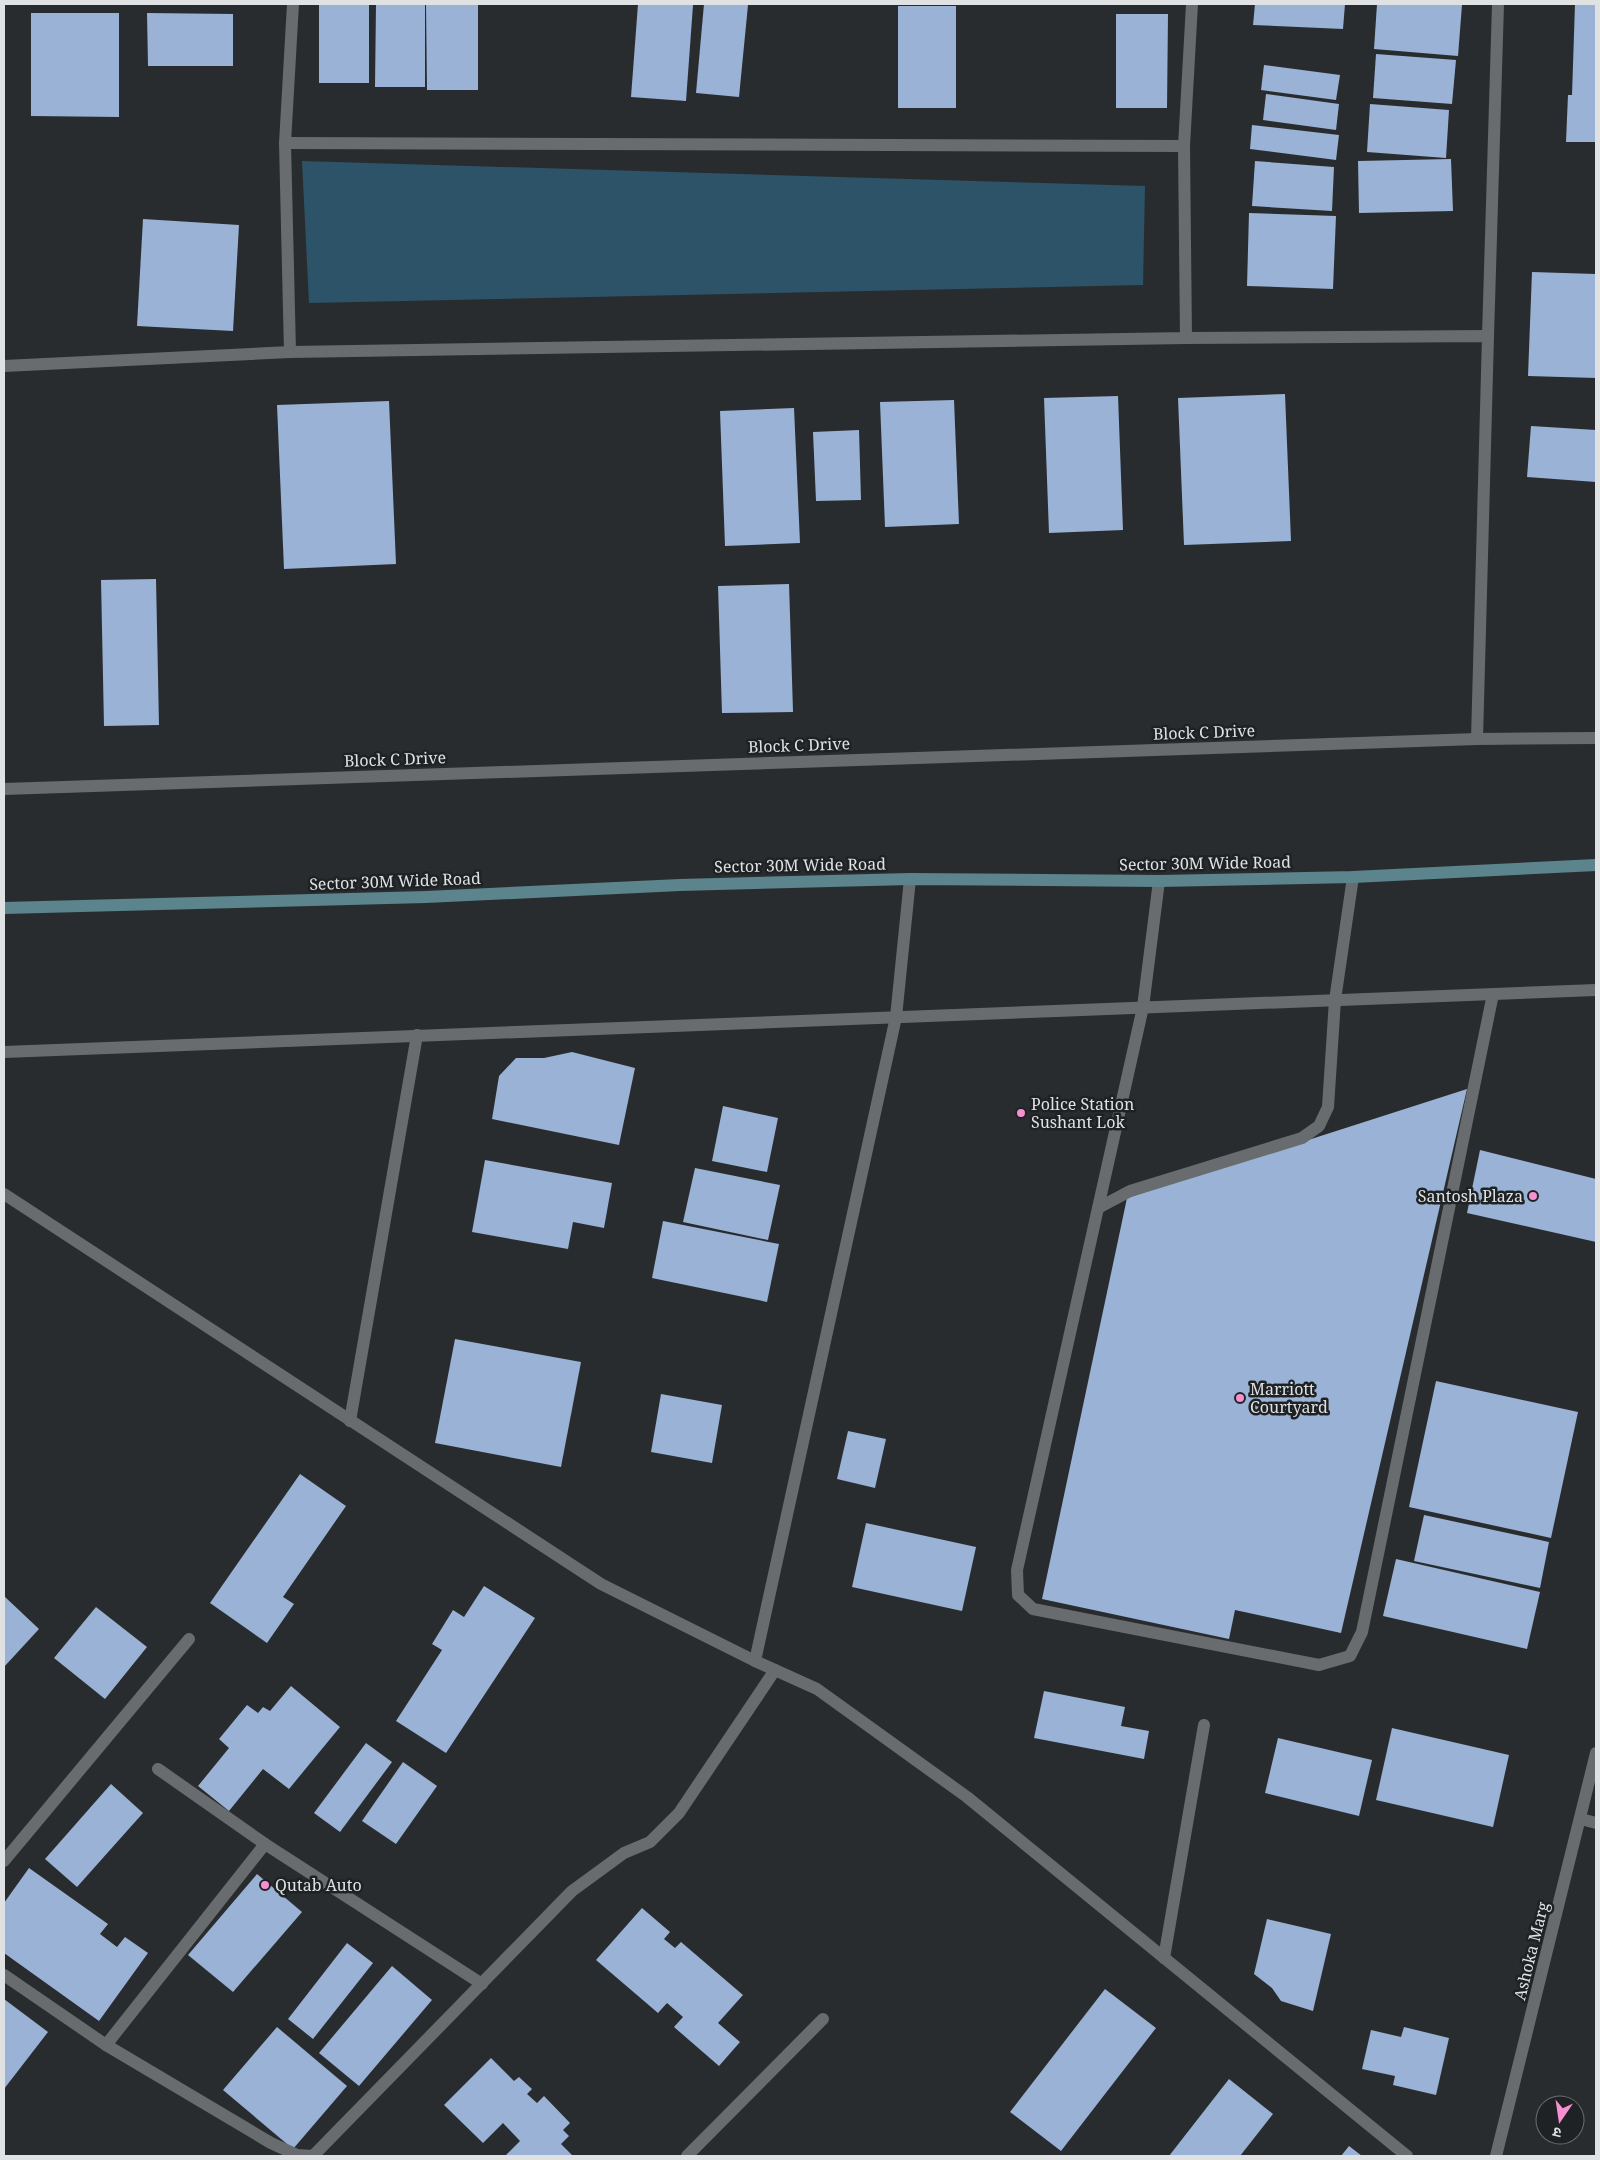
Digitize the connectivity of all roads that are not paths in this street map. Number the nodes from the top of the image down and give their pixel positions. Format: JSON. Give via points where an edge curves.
{"nodes":[{"id":1,"x":293,"y":4,"type":"edge"},
{"id":2,"x":1192,"y":4,"type":"edge"},
{"id":3,"x":1498,"y":4,"type":"edge"},
{"id":4,"x":286,"y":143,"type":"junction"},
{"id":5,"x":1184,"y":146,"type":"junction"},
{"id":6,"x":1488,"y":336,"type":"junction"},
{"id":7,"x":1186,"y":338,"type":"junction"},
{"id":8,"x":290,"y":352,"type":"junction"},
{"id":9,"x":4,"y":366,"type":"edge"},
{"id":10,"x":1596,"y":738,"type":"edge"},
{"id":11,"x":1477,"y":739,"type":"junction"},
{"id":12,"x":4,"y":788,"type":"edge"},
{"id":13,"x":1596,"y":865,"type":"edge"},
{"id":14,"x":1353,"y":877,"type":"junction"},
{"id":15,"x":910,"y":879,"type":"junction"},
{"id":16,"x":1159,"y":881,"type":"junction"},
{"id":17,"x":4,"y":908,"type":"edge"},
{"id":18,"x":1596,"y":990,"type":"edge"},
{"id":19,"x":1493,"y":994,"type":"junction"},
{"id":20,"x":1336,"y":1000,"type":"junction"},
{"id":21,"x":1143,"y":1007,"type":"junction"},
{"id":22,"x":896,"y":1017,"type":"junction"},
{"id":23,"x":417,"y":1035,"type":"junction"},
{"id":24,"x":4,"y":1052,"type":"edge"},
{"id":25,"x":4,"y":1194,"type":"edge"},
{"id":26,"x":1098,"y":1208,"type":"junction"},
{"id":27,"x":350,"y":1421,"type":"junction"},
{"id":28,"x":189,"y":1639,"type":"dead end"},
{"id":29,"x":755,"y":1661,"type":"junction"},
{"id":30,"x":775,"y":1670,"type":"junction"},
{"id":31,"x":1204,"y":1725,"type":"dead end"},
{"id":32,"x":1596,"y":1753,"type":"edge"},
{"id":33,"x":158,"y":1769,"type":"dead end"},
{"id":34,"x":1580,"y":1820,"type":"junction"},
{"id":35,"x":1596,"y":1823,"type":"edge"},
{"id":36,"x":265,"y":1844,"type":"junction"},
{"id":37,"x":4,"y":1862,"type":"edge"},
{"id":38,"x":1164,"y":1958,"type":"junction"},
{"id":39,"x":4,"y":1975,"type":"edge"},
{"id":40,"x":482,"y":1984,"type":"junction"},
{"id":41,"x":823,"y":2019,"type":"dead end"},
{"id":42,"x":106,"y":2045,"type":"junction"},
{"id":43,"x":687,"y":2156,"type":"edge"},
{"id":44,"x":1407,"y":2156,"type":"edge"},
{"id":45,"x":1496,"y":2156,"type":"edge"}],
"edges":[{"from":1,"to":4,"type":"street"},
{"from":2,"to":5,"type":"street"},
{"from":3,"to":6,"type":"street"},
{"from":4,"to":5,"type":"street"},
{"from":4,"to":8,"type":"street"},
{"from":5,"to":7,"type":"street"},
{"from":6,"to":7,"type":"street"},
{"from":6,"to":11,"type":"street"},
{"from":7,"to":8,"type":"street"},
{"from":8,"to":9,"type":"street"},
{"from":10,"to":11,"type":"street","name":"Block C Drive"},
{"from":11,"to":12,"type":"street","name":"Block C Drive"},
{"from":13,"to":14,"type":"main road","name":"Sector 30M Wide Road"},
{"from":14,"to":16,"type":"main road","name":"Sector 30M Wide Road"},
{"from":14,"to":20,"type":"street"},
{"from":15,"to":16,"type":"main road","name":"Sector 30M Wide Road"},
{"from":15,"to":17,"type":"main road","name":"Sector 30M Wide Road"},
{"from":15,"to":22,"type":"street"},
{"from":16,"to":21,"type":"street"},
{"from":18,"to":19,"type":"street"},
{"from":19,"to":20,"type":"street"},
{"from":19,"to":26,"type":"street","via":[[1362,1632],[1350,1656],[1319,1666],[1033,1609],[1018,1595],[1017,1570]]},
{"from":20,"to":21,"type":"street"},
{"from":20,"to":26,"type":"street","via":[[1328,1107],[1319,1126],[1302,1138],[1130,1191]]},
{"from":21,"to":22,"type":"street"},
{"from":21,"to":26,"type":"street"},
{"from":22,"to":23,"type":"street"},
{"from":22,"to":29,"type":"street"},
{"from":23,"to":24,"type":"street"},
{"from":23,"to":27,"type":"street"},
{"from":25,"to":27,"type":"street"},
{"from":27,"to":29,"type":"street","via":[[601,1584]]},
{"from":28,"to":37,"type":"street"},
{"from":29,"to":30,"type":"street"},
{"from":30,"to":38,"type":"street","via":[[817,1689],[967,1796]]},
{"from":30,"to":40,"type":"street","via":[[679,1813],[650,1842],[624,1853],[572,1892]]},
{"from":31,"to":38,"type":"street"},
{"from":32,"to":34,"type":"street","name":"Ashoka Marg"},
{"from":33,"to":36,"type":"street"},
{"from":34,"to":35,"type":"street"},
{"from":34,"to":45,"type":"street","name":"Ashoka Marg"},
{"from":36,"to":40,"type":"street"},
{"from":36,"to":42,"type":"street"},
{"from":38,"to":44,"type":"street"},
{"from":39,"to":42,"type":"street"},
{"from":40,"to":42,"type":"street","via":[[314,2156],[297,2155],[271,2143]]},
{"from":41,"to":43,"type":"street"}]}
